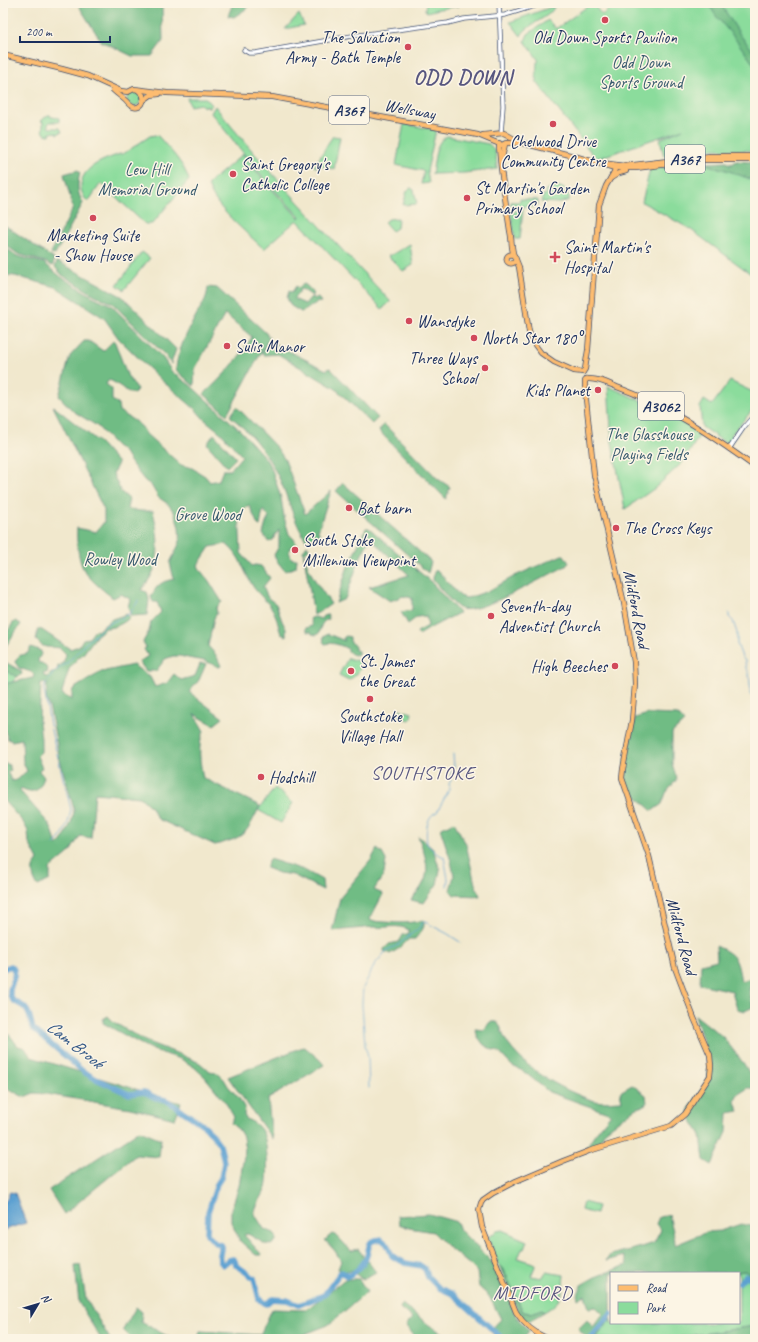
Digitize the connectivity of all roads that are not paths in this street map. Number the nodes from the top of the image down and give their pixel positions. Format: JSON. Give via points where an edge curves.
{"nodes":[{"id":1,"x":499,"y":3,"type":"edge"},
{"id":2,"x":544,"y":3,"type":"edge"},
{"id":3,"x":500,"y":16,"type":"junction"},
{"id":4,"x":244,"y":50,"type":"dead end"},
{"id":5,"x":3,"y":55,"type":"edge"},
{"id":6,"x":111,"y":88,"type":"junction"},
{"id":7,"x":138,"y":90,"type":"junction"},
{"id":8,"x":129,"y":91,"type":"junction"},
{"id":9,"x":167,"y":93,"type":"junction"},
{"id":10,"x":144,"y":100,"type":"junction"},
{"id":11,"x":125,"y":101,"type":"junction"},
{"id":12,"x":503,"y":134,"type":"junction"},
{"id":13,"x":478,"y":135,"type":"junction"},
{"id":14,"x":499,"y":143,"type":"junction"},
{"id":15,"x":506,"y":144,"type":"junction"},
{"id":16,"x":522,"y":144,"type":"junction"},
{"id":17,"x":755,"y":156,"type":"edge"},
{"id":18,"x":734,"y":157,"type":"junction"},
{"id":19,"x":501,"y":160,"type":"junction"},
{"id":20,"x":755,"y":160,"type":"edge"},
{"id":21,"x":615,"y":167,"type":"junction"},
{"id":22,"x":636,"y":168,"type":"junction"},
{"id":23,"x":610,"y":179,"type":"junction"},
{"id":24,"x":512,"y":238,"type":"junction"},
{"id":25,"x":508,"y":255,"type":"junction"},
{"id":26,"x":515,"y":256,"type":"junction"},
{"id":27,"x":510,"y":263,"type":"junction"},
{"id":28,"x":520,"y":278,"type":"junction"},
{"id":29,"x":583,"y":372,"type":"junction"},
{"id":30,"x":587,"y":379,"type":"junction"},
{"id":31,"x":755,"y":414,"type":"edge"},
{"id":32,"x":729,"y":449,"type":"junction"},
{"id":33,"x":755,"y":467,"type":"edge"},
{"id":34,"x":548,"y":1339,"type":"edge"}],
"edges":[{"from":1,"to":3,"type":"street"},
{"from":2,"to":3,"type":"street"},
{"from":3,"to":4,"type":"street","via":[[464,19],[255,53]]},
{"from":3,"to":12,"type":"street"},
{"from":5,"to":6,"type":"main road","via":[[88,76]]},
{"from":6,"to":8,"type":"main road","via":[[121,92]]},
{"from":6,"to":11,"type":"main road"},
{"from":7,"to":8,"type":"main road"},
{"from":7,"to":9,"type":"main road","number":"A367"},
{"from":7,"to":10,"type":"main road"},
{"from":8,"to":11,"type":"main road"},
{"from":9,"to":10,"type":"main road","number":"A367","via":[[150,95]]},
{"from":9,"to":13,"type":"main road","name":"Wellsway","number":"A367","via":[[280,98]]},
{"from":10,"to":11,"type":"main road","via":[[140,106],[134,108]]},
{"from":12,"to":13,"type":"main road","name":"Wellsway","number":"A367"},
{"from":12,"to":14,"type":"main road","via":[[497,139]]},
{"from":12,"to":15,"type":"main road","via":[[508,140]]},
{"from":12,"to":16,"type":"main road","name":"Wellsway","number":"A367"},
{"from":13,"to":14,"type":"main road","name":"Wellsway","number":"A367"},
{"from":14,"to":15,"type":"main road","name":"Wellsway"},
{"from":14,"to":19,"type":"main road"},
{"from":15,"to":16,"type":"main road","name":"Wellsway","number":"A367"},
{"from":15,"to":19,"type":"main road"},
{"from":16,"to":21,"type":"main road","name":"Wellsway","number":"A367"},
{"from":17,"to":18,"type":"main road","name":"Wellsway","number":"A367"},
{"from":18,"to":20,"type":"main road","name":"Wellsway","number":"A367"},
{"from":18,"to":21,"type":"main road","name":"Wellsway","number":"A367","via":[[710,156]]},
{"from":18,"to":22,"type":"main road","name":"Wellsway","number":"A367"},
{"from":19,"to":24,"type":"main road"},
{"from":21,"to":22,"type":"main road","name":"Wellsway","number":"A367"},
{"from":21,"to":23,"type":"main road"},
{"from":22,"to":23,"type":"main road","via":[[621,172]]},
{"from":23,"to":29,"type":"main road","via":[[602,195],[598,216],[588,350]]},
{"from":24,"to":25,"type":"main road"},
{"from":24,"to":26,"type":"main road"},
{"from":25,"to":26,"type":"main road"},
{"from":25,"to":27,"type":"main road","via":[[507,260]]},
{"from":26,"to":27,"type":"main road","via":[[514,262]]},
{"from":26,"to":28,"type":"main road"},
{"from":27,"to":28,"type":"main road"},
{"from":28,"to":29,"type":"main road","via":[[529,332],[535,345],[554,362]]},
{"from":29,"to":30,"type":"main road"},
{"from":30,"to":32,"type":"main road","number":"A3062","via":[[616,386],[658,405]]},
{"from":30,"to":34,"type":"main road","name":"Midford Road","via":[[585,390],[594,475],[624,603],[634,662],[632,720],[622,778],[649,856],[675,968],[710,1055],[711,1066],[710,1076],[685,1114],[671,1126],[563,1161],[516,1181],[487,1196],[481,1203],[479,1210],[482,1227],[516,1312],[533,1331]]},
{"from":31,"to":32,"type":"street"},
{"from":32,"to":33,"type":"main road","number":"A3062"}]}
